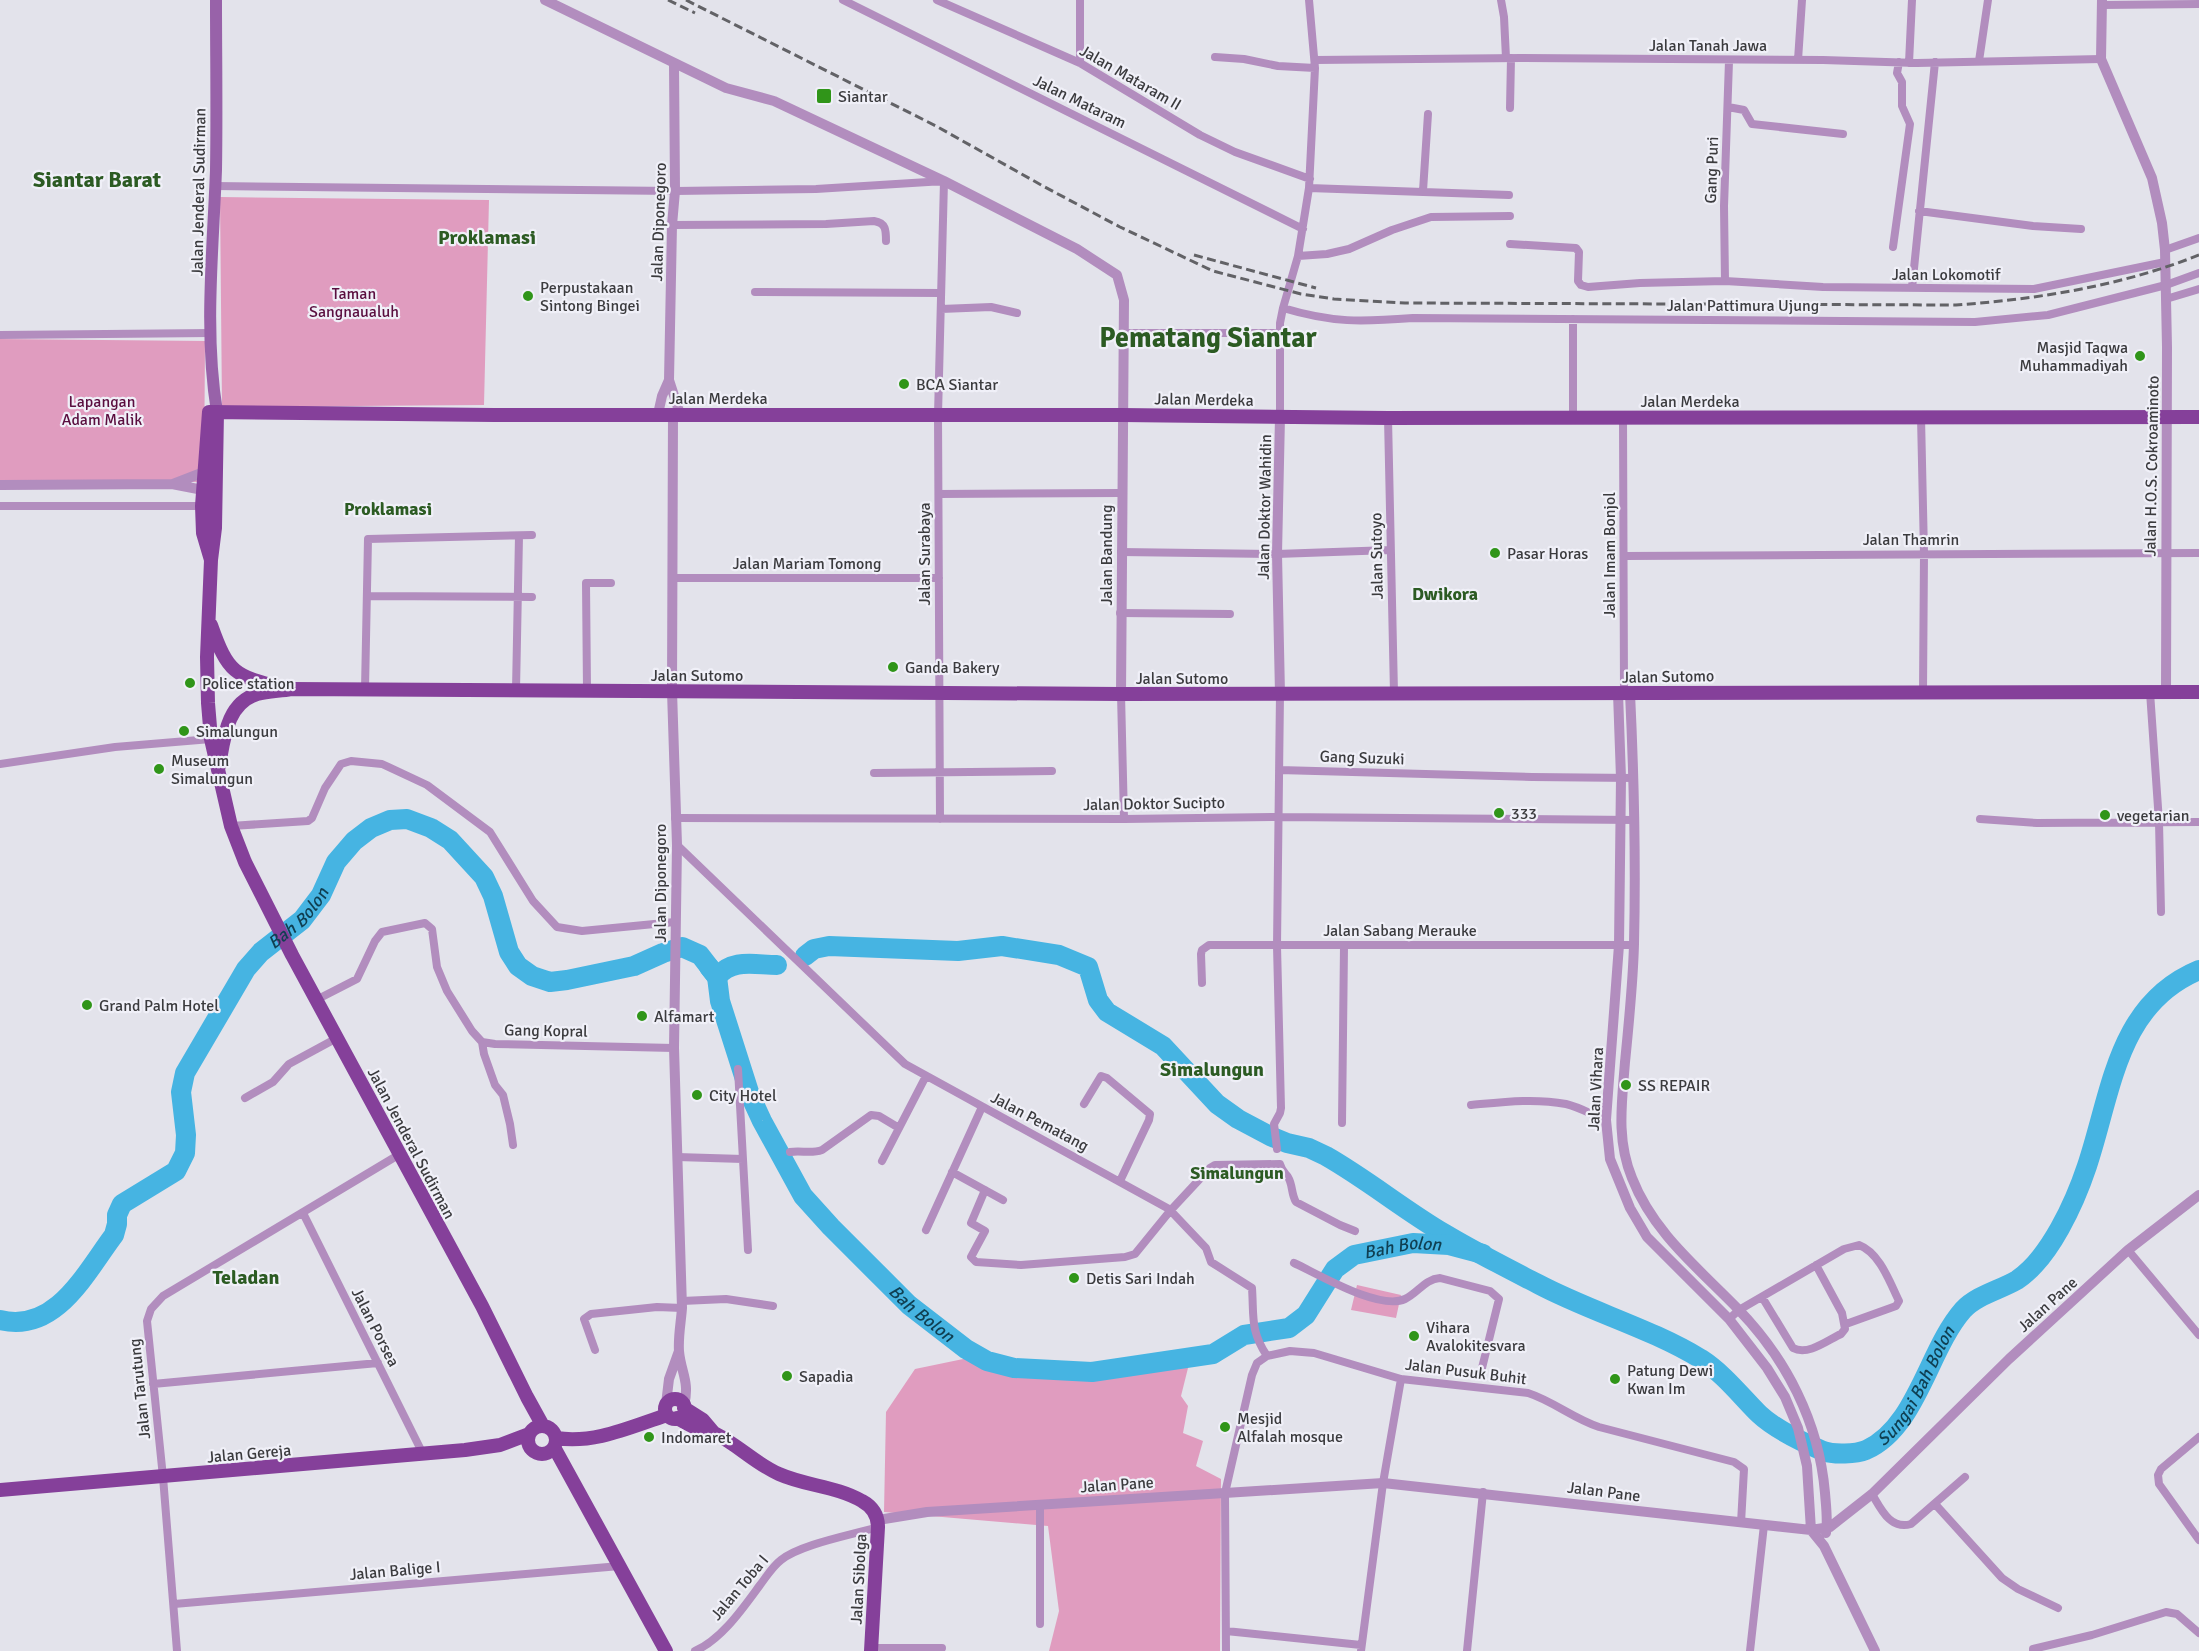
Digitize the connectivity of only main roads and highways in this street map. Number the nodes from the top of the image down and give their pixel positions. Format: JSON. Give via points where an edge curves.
{"nodes":[{"id":1,"x":216,"y":0,"type":"edge"},
{"id":2,"x":213,"y":412,"type":"junction"},
{"id":3,"x":2199,"y":417,"type":"edge"},
{"id":4,"x":211,"y":560,"type":"junction"},
{"id":5,"x":209,"y":618,"type":"junction"},
{"id":6,"x":291,"y":689,"type":"junction"},
{"id":7,"x":2199,"y":692,"type":"edge"},
{"id":8,"x":218,"y":770,"type":"junction"},
{"id":9,"x":533,"y":1434,"type":"junction"},
{"id":10,"x":555,"y":1442,"type":"junction"},
{"id":11,"x":0,"y":1490,"type":"edge"},
{"id":12,"x":871,"y":1649,"type":"edge"},
{"id":13,"x":666,"y":1651,"type":"edge"}],
"edges":[{"from":1,"to":2,"type":"main road","name":"Jalan Jenderal Sudirman"},
{"from":2,"to":3,"type":"main road","name":"Jalan Merdeka","via":[[1388,418]]},
{"from":2,"to":4,"type":"main road","name":"Jalan Jenderal Sudirman","via":[[215,528]]},
{"from":2,"to":4,"type":"main road","name":"Jalan Jenderal Sudirman","via":[[202,506],[203,533]]},
{"from":4,"to":5,"type":"main road","name":"Jalan Jenderal Sudirman"},
{"from":5,"to":6,"type":"main road","via":[[225,660],[234,672]]},
{"from":5,"to":8,"type":"main road","name":"Jalan Jenderal Sudirman","via":[[207,680],[211,739]]},
{"from":6,"to":7,"type":"main road","name":"Jalan Sutomo","via":[[1121,694]]},
{"from":6,"to":8,"type":"main road","name":"Jalan Sutomo","via":[[257,694],[240,704],[227,726]]},
{"from":8,"to":9,"type":"main road","name":"Jalan Jenderal Sudirman","via":[[231,826],[245,862],[482,1306],[526,1397]]},
{"from":9,"to":10,"type":"main road","via":[[551,1430]]},
{"from":9,"to":10,"type":"main road","name":"Jalan Gereja","via":[[535,1453],[544,1454]]},
{"from":9,"to":11,"type":"main road","name":"Jalan Gereja","via":[[500,1445],[423,1454]]},
{"from":10,"to":12,"type":"main road","name":"Jalan Sibolga","via":[[598,1438],[676,1410],[703,1420],[714,1433],[777,1473],[829,1487],[864,1502],[874,1510],[878,1523]]},
{"from":10,"to":13,"type":"main road"}]}
